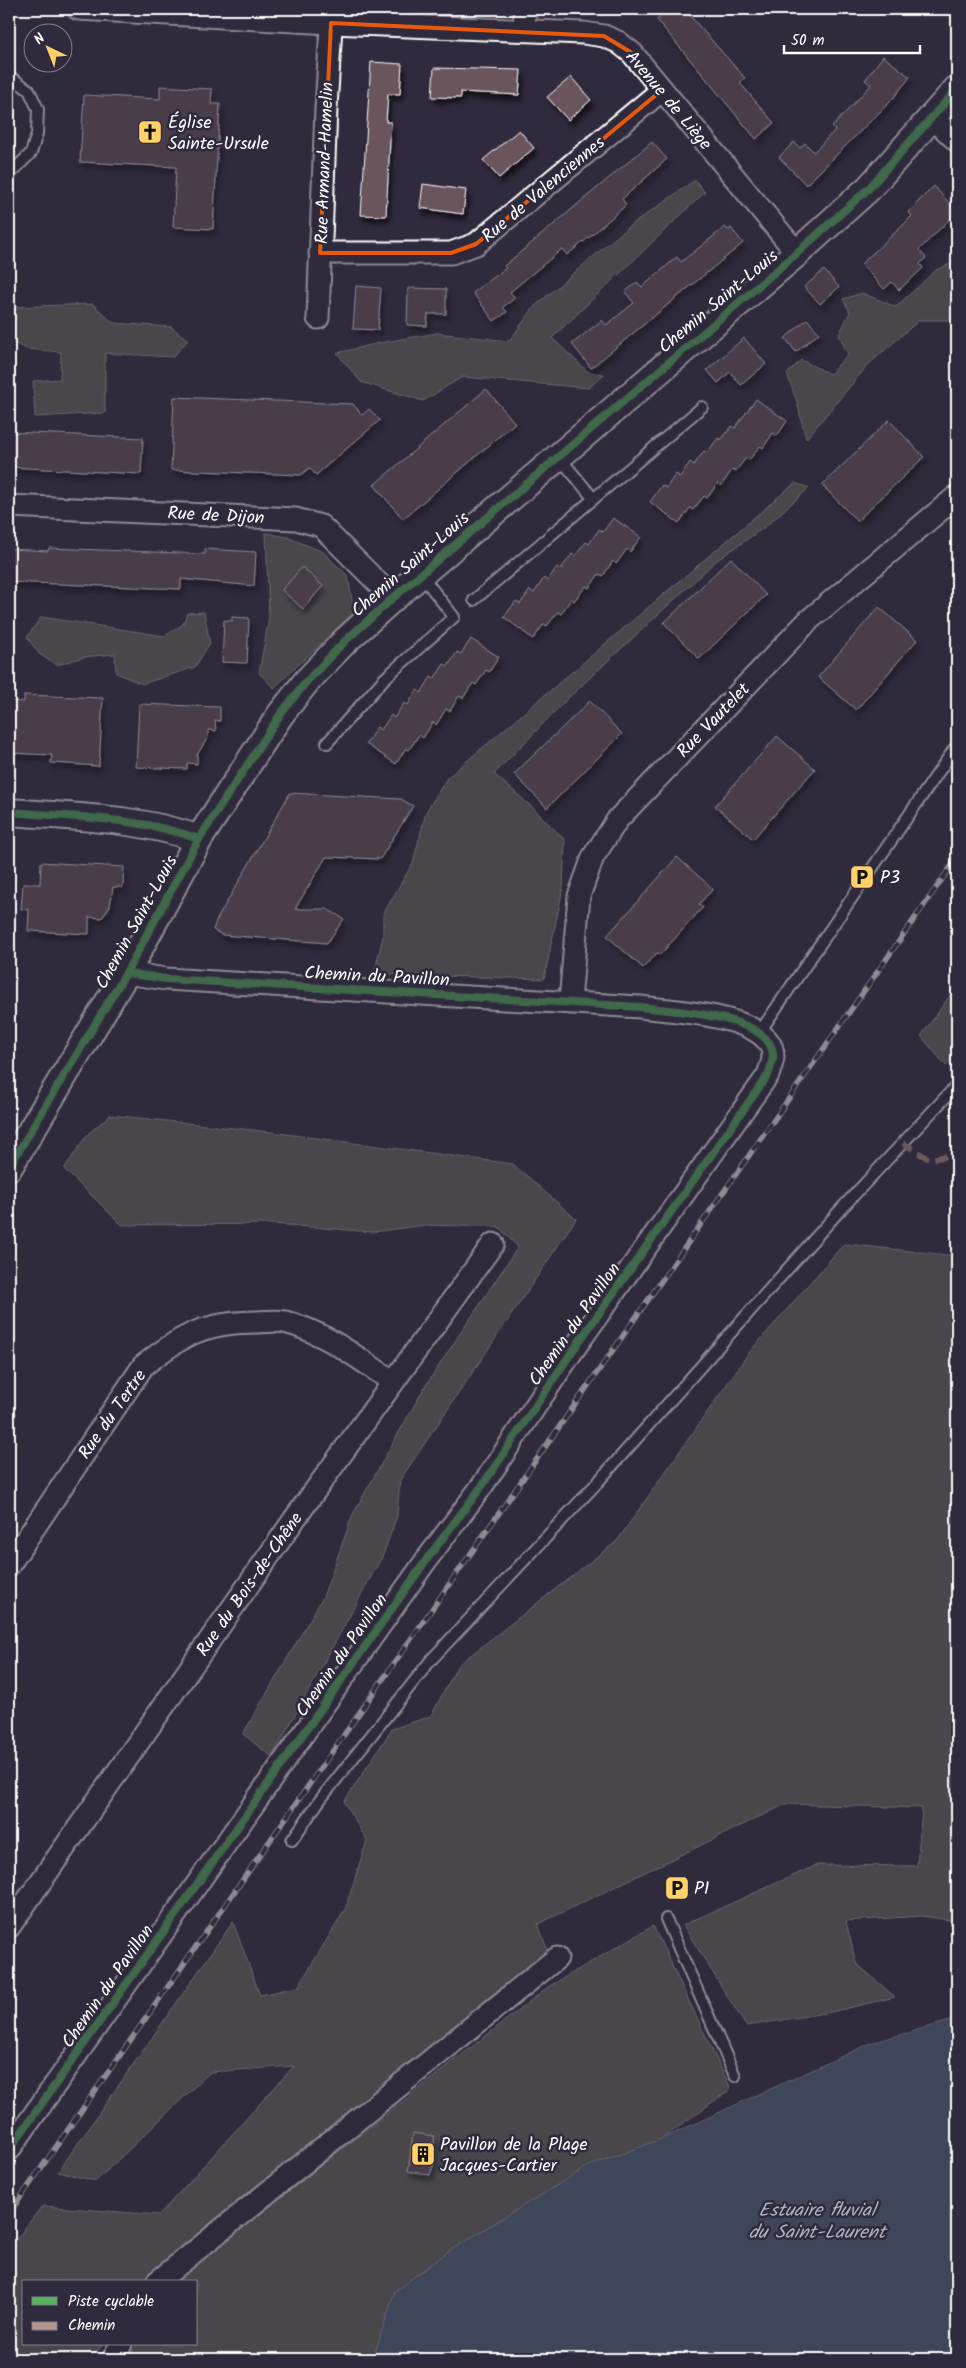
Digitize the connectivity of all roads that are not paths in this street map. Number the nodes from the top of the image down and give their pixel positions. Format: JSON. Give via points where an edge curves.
{"nodes":[{"id":1,"x":78,"y":9,"type":"edge"},
{"id":2,"x":525,"y":9,"type":"edge"},
{"id":3,"x":332,"y":16,"type":"edge"},
{"id":4,"x":524,"y":30,"type":"junction"},
{"id":5,"x":9,"y":76,"type":"edge"},
{"id":6,"x":957,"y":88,"type":"edge"},
{"id":7,"x":662,"y":90,"type":"junction"},
{"id":8,"x":933,"y":118,"type":"junction"},
{"id":9,"x":957,"y":141,"type":"edge"},
{"id":10,"x":9,"y":170,"type":"edge"},
{"id":11,"x":320,"y":253,"type":"junction"},
{"id":12,"x":797,"y":253,"type":"junction"},
{"id":13,"x":318,"y":318,"type":"dead end"},
{"id":14,"x":702,"y":407,"type":"dead end"},
{"id":15,"x":558,"y":457,"type":"junction"},
{"id":16,"x":957,"y":496,"type":"edge"},
{"id":17,"x":593,"y":498,"type":"junction"},
{"id":18,"x":9,"y":506,"type":"edge"},
{"id":19,"x":420,"y":574,"type":"junction"},
{"id":20,"x":393,"y":598,"type":"junction"},
{"id":21,"x":474,"y":600,"type":"dead end"},
{"id":22,"x":327,"y":743,"type":"dead end"},
{"id":23,"x":957,"y":745,"type":"edge"},
{"id":24,"x":9,"y":812,"type":"edge"},
{"id":25,"x":199,"y":839,"type":"junction"},
{"id":26,"x":126,"y":973,"type":"junction"},
{"id":27,"x":570,"y":1002,"type":"junction"},
{"id":28,"x":759,"y":1033,"type":"junction"},
{"id":29,"x":957,"y":1085,"type":"edge"},
{"id":30,"x":9,"y":1167,"type":"edge"},
{"id":31,"x":494,"y":1244,"type":"dead end"},
{"id":32,"x":392,"y":1381,"type":"junction"},
{"id":33,"x":9,"y":1565,"type":"edge"},
{"id":34,"x":292,"y":1840,"type":"dead end"},
{"id":35,"x":666,"y":1919,"type":"dead end"},
{"id":36,"x":9,"y":1927,"type":"edge"},
{"id":37,"x":557,"y":1958,"type":"dead end"},
{"id":38,"x":735,"y":2076,"type":"dead end"},
{"id":39,"x":9,"y":2150,"type":"edge"},
{"id":40,"x":159,"y":2280,"type":"edge"},
{"id":41,"x":120,"y":2346,"type":"edge"},
{"id":42,"x":113,"y":2359,"type":"edge"}],
"edges":[{"from":1,"to":3,"type":"street","name":"Avenue de Liège"},
{"from":2,"to":4,"type":"street"},
{"from":3,"to":4,"type":"street","name":"Avenue de Liège"},
{"from":3,"to":11,"type":"street","name":"Rue Armand-Hamelin"},
{"from":4,"to":7,"type":"street","name":"Avenue de Liège","via":[[583,33],[618,42],[632,53]]},
{"from":5,"to":10,"type":"lane","via":[[29,90],[38,109],[37,134],[31,153],[14,170]]},
{"from":6,"to":8,"type":"street","name":"Chemin Saint-Louis"},
{"from":7,"to":11,"type":"street","name":"Rue de Valenciennes","via":[[476,244],[451,254]]},
{"from":7,"to":12,"type":"street","name":"Avenue de Liège"},
{"from":8,"to":9,"type":"street"},
{"from":8,"to":12,"type":"street","name":"Chemin Saint-Louis","via":[[869,188]]},
{"from":11,"to":13,"type":"street","name":"Rue Armand-Hamelin"},
{"from":12,"to":15,"type":"street","name":"Chemin Saint-Louis"},
{"from":14,"to":17,"type":"lane"},
{"from":15,"to":17,"type":"lane"},
{"from":15,"to":19,"type":"street","name":"Chemin Saint-Louis"},
{"from":16,"to":27,"type":"street","name":"Rue Vautelet","via":[[809,620],[618,819],[593,858],[579,896]]},
{"from":17,"to":21,"type":"lane"},
{"from":18,"to":20,"type":"street","name":"Rue de Dijon","via":[[296,519],[313,523],[320,526]]},
{"from":19,"to":20,"type":"street","name":"Chemin Saint-Louis"},
{"from":19,"to":22,"type":"lane","via":[[454,617],[384,680]]},
{"from":20,"to":25,"type":"street","name":"Chemin Saint-Louis","via":[[306,682],[280,715]]},
{"from":23,"to":28,"type":"lane"},
{"from":24,"to":25,"type":"street","via":[[118,820],[174,830]]},
{"from":25,"to":26,"type":"street","name":"Chemin Saint-Louis"},
{"from":26,"to":27,"type":"street","name":"Chemin du Pavillon","via":[[166,980]]},
{"from":26,"to":30,"type":"street","name":"Chemin Saint-Louis"},
{"from":27,"to":28,"type":"street","name":"Chemin du Pavillon","via":[[702,1015],[745,1025]]},
{"from":28,"to":39,"type":"street","name":"Chemin du Pavillon","via":[[769,1044],[773,1056],[768,1075],[571,1353],[482,1486]]},
{"from":29,"to":34,"type":"lane","via":[[842,1208],[597,1483],[431,1660]]},
{"from":31,"to":32,"type":"street","name":"Rue du Bois-de-Chêne"},
{"from":32,"to":33,"type":"street","name":"Rue du Tertre","via":[[327,1339],[284,1322],[242,1322],[206,1327],[172,1343],[144,1366]]},
{"from":32,"to":36,"type":"street","name":"Rue du Bois-de-Chêne"},
{"from":35,"to":38,"type":"lane"},
{"from":37,"to":40,"type":"street"},
{"from":41,"to":42,"type":"street"}]}
